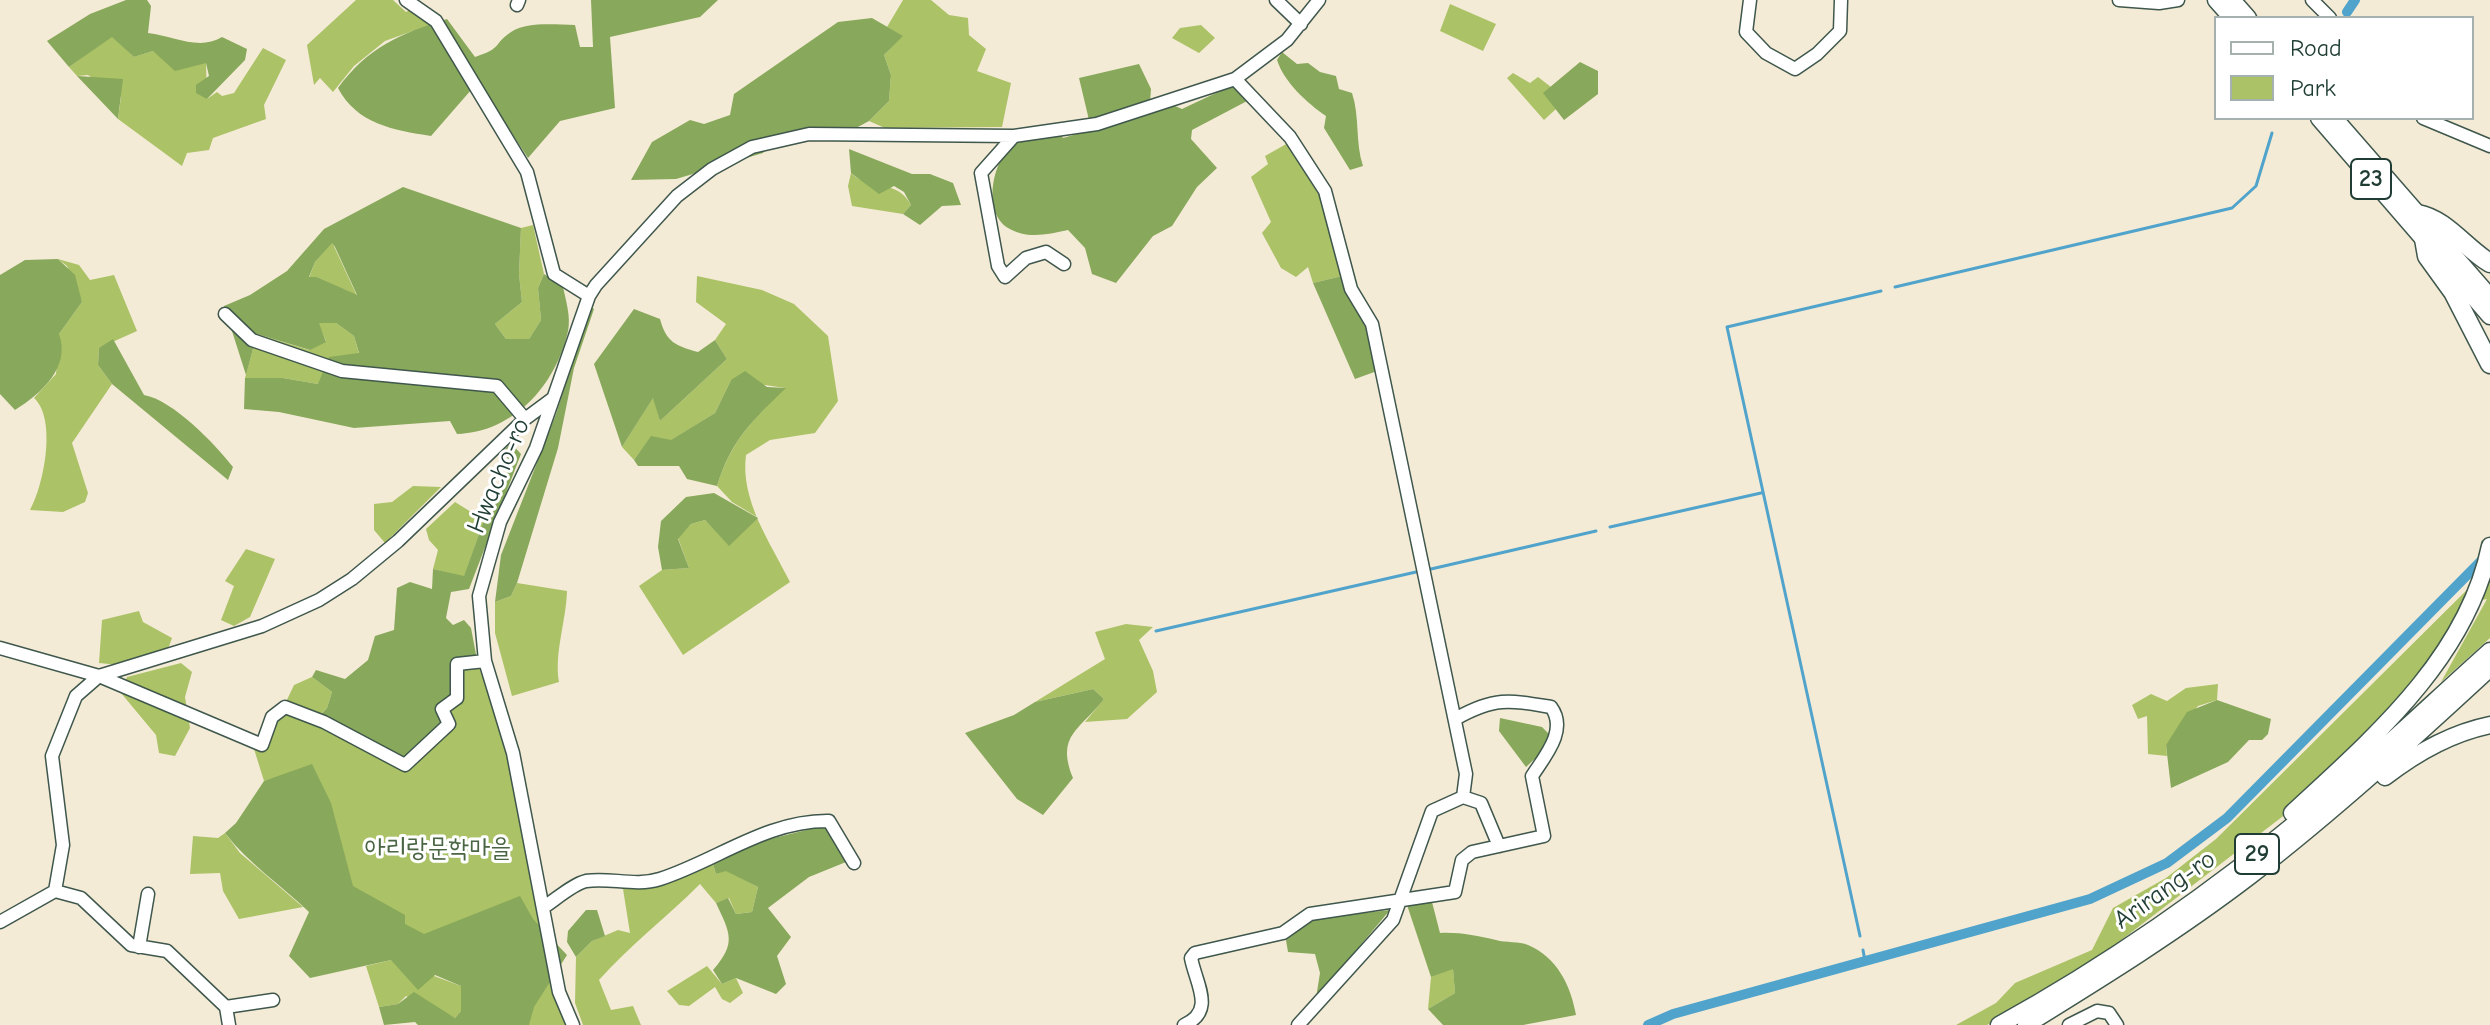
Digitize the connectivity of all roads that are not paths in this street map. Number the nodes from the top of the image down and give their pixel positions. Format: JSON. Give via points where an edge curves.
{"nodes":[{"id":1,"x":406,"y":0,"type":"edge"},
{"id":2,"x":1276,"y":0,"type":"edge"},
{"id":3,"x":1319,"y":0,"type":"edge"},
{"id":4,"x":1750,"y":0,"type":"edge"},
{"id":5,"x":1841,"y":0,"type":"edge"},
{"id":6,"x":2119,"y":0,"type":"edge"},
{"id":7,"x":2178,"y":0,"type":"edge"},
{"id":8,"x":2216,"y":0,"type":"edge"},
{"id":9,"x":2232,"y":0,"type":"edge"},
{"id":10,"x":2312,"y":0,"type":"edge"},
{"id":11,"x":2230,"y":16,"type":"edge"},
{"id":12,"x":2246,"y":16,"type":"edge"},
{"id":13,"x":2328,"y":16,"type":"edge"},
{"id":14,"x":1301,"y":24,"type":"junction"},
{"id":15,"x":1235,"y":79,"type":"junction"},
{"id":16,"x":2321,"y":120,"type":"edge"},
{"id":17,"x":2336,"y":120,"type":"edge"},
{"id":18,"x":2428,"y":120,"type":"edge"},
{"id":19,"x":1014,"y":136,"type":"junction"},
{"id":20,"x":2490,"y":146,"type":"edge"},
{"id":21,"x":2418,"y":214,"type":"junction"},
{"id":22,"x":2424,"y":239,"type":"junction"},
{"id":23,"x":2490,"y":263,"type":"edge"},
{"id":24,"x":1064,"y":264,"type":"dead end"},
{"id":25,"x":589,"y":296,"type":"junction"},
{"id":26,"x":2490,"y":297,"type":"edge"},
{"id":27,"x":225,"y":314,"type":"dead end"},
{"id":28,"x":2490,"y":316,"type":"edge"},
{"id":29,"x":2490,"y":364,"type":"edge"},
{"id":30,"x":553,"y":398,"type":"junction"},
{"id":31,"x":525,"y":419,"type":"junction"},
{"id":32,"x":2490,"y":546,"type":"edge"},
{"id":33,"x":0,"y":648,"type":"edge"},
{"id":34,"x":2490,"y":651,"type":"edge"},
{"id":35,"x":485,"y":661,"type":"junction"},
{"id":36,"x":2490,"y":668,"type":"edge"},
{"id":37,"x":99,"y":676,"type":"junction"},
{"id":38,"x":1457,"y":718,"type":"junction"},
{"id":39,"x":2490,"y":725,"type":"edge"},
{"id":40,"x":2359,"y":788,"type":"junction"},
{"id":41,"x":1463,"y":797,"type":"junction"},
{"id":42,"x":1499,"y":846,"type":"junction"},
{"id":43,"x":2252,"y":857,"type":"junction"},
{"id":44,"x":854,"y":863,"type":"dead end"},
{"id":45,"x":55,"y":891,"type":"junction"},
{"id":46,"x":148,"y":894,"type":"dead end"},
{"id":47,"x":1401,"y":899,"type":"junction"},
{"id":48,"x":544,"y":907,"type":"junction"},
{"id":49,"x":0,"y":922,"type":"edge"},
{"id":50,"x":139,"y":947,"type":"junction"},
{"id":51,"x":273,"y":1000,"type":"dead end"},
{"id":52,"x":226,"y":1007,"type":"junction"},
{"id":53,"x":229,"y":1025,"type":"edge"},
{"id":54,"x":573,"y":1025,"type":"edge"},
{"id":55,"x":1184,"y":1025,"type":"edge"},
{"id":56,"x":1298,"y":1025,"type":"edge"},
{"id":57,"x":1999,"y":1025,"type":"edge"},
{"id":58,"x":2026,"y":1025,"type":"edge"},
{"id":59,"x":2069,"y":1025,"type":"edge"},
{"id":60,"x":2117,"y":1025,"type":"edge"}],
"edges":[{"from":1,"to":25,"type":"street","via":[[436,21],[527,172],[554,274]]},
{"from":2,"to":14,"type":"street"},
{"from":3,"to":14,"type":"street","name":"Hwacho-ro"},
{"from":4,"to":5,"type":"street","via":[[1746,32],[1766,53],[1795,69],[1840,31]]},
{"from":6,"to":7,"type":"street"},
{"from":8,"to":11,"type":"main road"},
{"from":9,"to":12,"type":"main road"},
{"from":10,"to":13,"type":"street"},
{"from":14,"to":15,"type":"street","name":"Hwacho-ro"},
{"from":15,"to":19,"type":"street","name":"Hwacho-ro","via":[[1097,124]]},
{"from":15,"to":38,"type":"street","via":[[1290,137],[1325,191],[1351,289],[1372,324]]},
{"from":16,"to":22,"type":"main road","number":"23"},
{"from":17,"to":21,"type":"main road","number":"23"},
{"from":18,"to":20,"type":"street"},
{"from":19,"to":24,"type":"street","via":[[981,173],[998,266],[1005,277],[1026,258],[1046,252]]},
{"from":19,"to":25,"type":"street","name":"Hwacho-ro","via":[[809,134],[752,147],[677,196]]},
{"from":21,"to":23,"type":"highway","number":"23","via":[[2433,217]]},
{"from":21,"to":26,"type":"main road"},
{"from":22,"to":28,"type":"main road"},
{"from":22,"to":29,"type":"highway","number":"23","via":[[2427,256],[2453,292]]},
{"from":25,"to":30,"type":"street","name":"Hwacho-ro"},
{"from":27,"to":31,"type":"street","via":[[252,340],[342,371],[497,386]]},
{"from":30,"to":31,"type":"street"},
{"from":30,"to":35,"type":"street","name":"Hwacho-ro","via":[[536,448],[500,522],[484,574],[479,621]]},
{"from":31,"to":37,"type":"street","via":[[398,541],[319,600],[262,626]]},
{"from":32,"to":43,"type":"main road","via":[[2468,614],[2444,656],[2328,780],[2254,843]]},
{"from":33,"to":37,"type":"street"},
{"from":34,"to":43,"type":"main road","name":"Arirang-ro","number":"29","via":[[2320,804]]},
{"from":35,"to":37,"type":"street","via":[[457,664],[457,698],[442,709],[449,724],[405,765],[285,707],[272,717],[262,745]]},
{"from":35,"to":48,"type":"street","name":"Hwacho-ro","via":[[513,753]]},
{"from":36,"to":40,"type":"main road","name":"Arirang-ro","number":"29"},
{"from":37,"to":45,"type":"street","via":[[76,696],[52,756],[63,845]]},
{"from":38,"to":41,"type":"street","via":[[1466,774]]},
{"from":38,"to":42,"type":"street","via":[[1504,700],[1551,707],[1555,713],[1558,731],[1532,776],[1544,836]]},
{"from":39,"to":40,"type":"main road","via":[[2469,729],[2410,757],[2375,785]]},
{"from":40,"to":58,"type":"main road","name":"Arirang-ro","number":"29","via":[[2186,922]]},
{"from":41,"to":42,"type":"street","via":[[1481,803]]},
{"from":41,"to":47,"type":"street","via":[[1432,811]]},
{"from":42,"to":47,"type":"street","via":[[1462,860],[1455,892]]},
{"from":43,"to":57,"type":"main road","name":"Arirang-ro","number":"29","via":[[2138,940]]},
{"from":44,"to":48,"type":"street","via":[[829,821],[815,821],[740,842],[656,880],[584,881]]},
{"from":45,"to":49,"type":"street"},
{"from":45,"to":50,"type":"street","via":[[81,898]]},
{"from":46,"to":50,"type":"street"},
{"from":47,"to":55,"type":"street","via":[[1310,914],[1283,933],[1195,953],[1191,958],[1202,1009]]},
{"from":47,"to":56,"type":"street","via":[[1393,920]]},
{"from":48,"to":54,"type":"street","name":"Hwacho-ro","via":[[559,992]]},
{"from":50,"to":52,"type":"street","via":[[167,951]]},
{"from":51,"to":52,"type":"street"},
{"from":52,"to":53,"type":"street"},
{"from":59,"to":60,"type":"street","via":[[2097,1011],[2109,1013]]}]}
